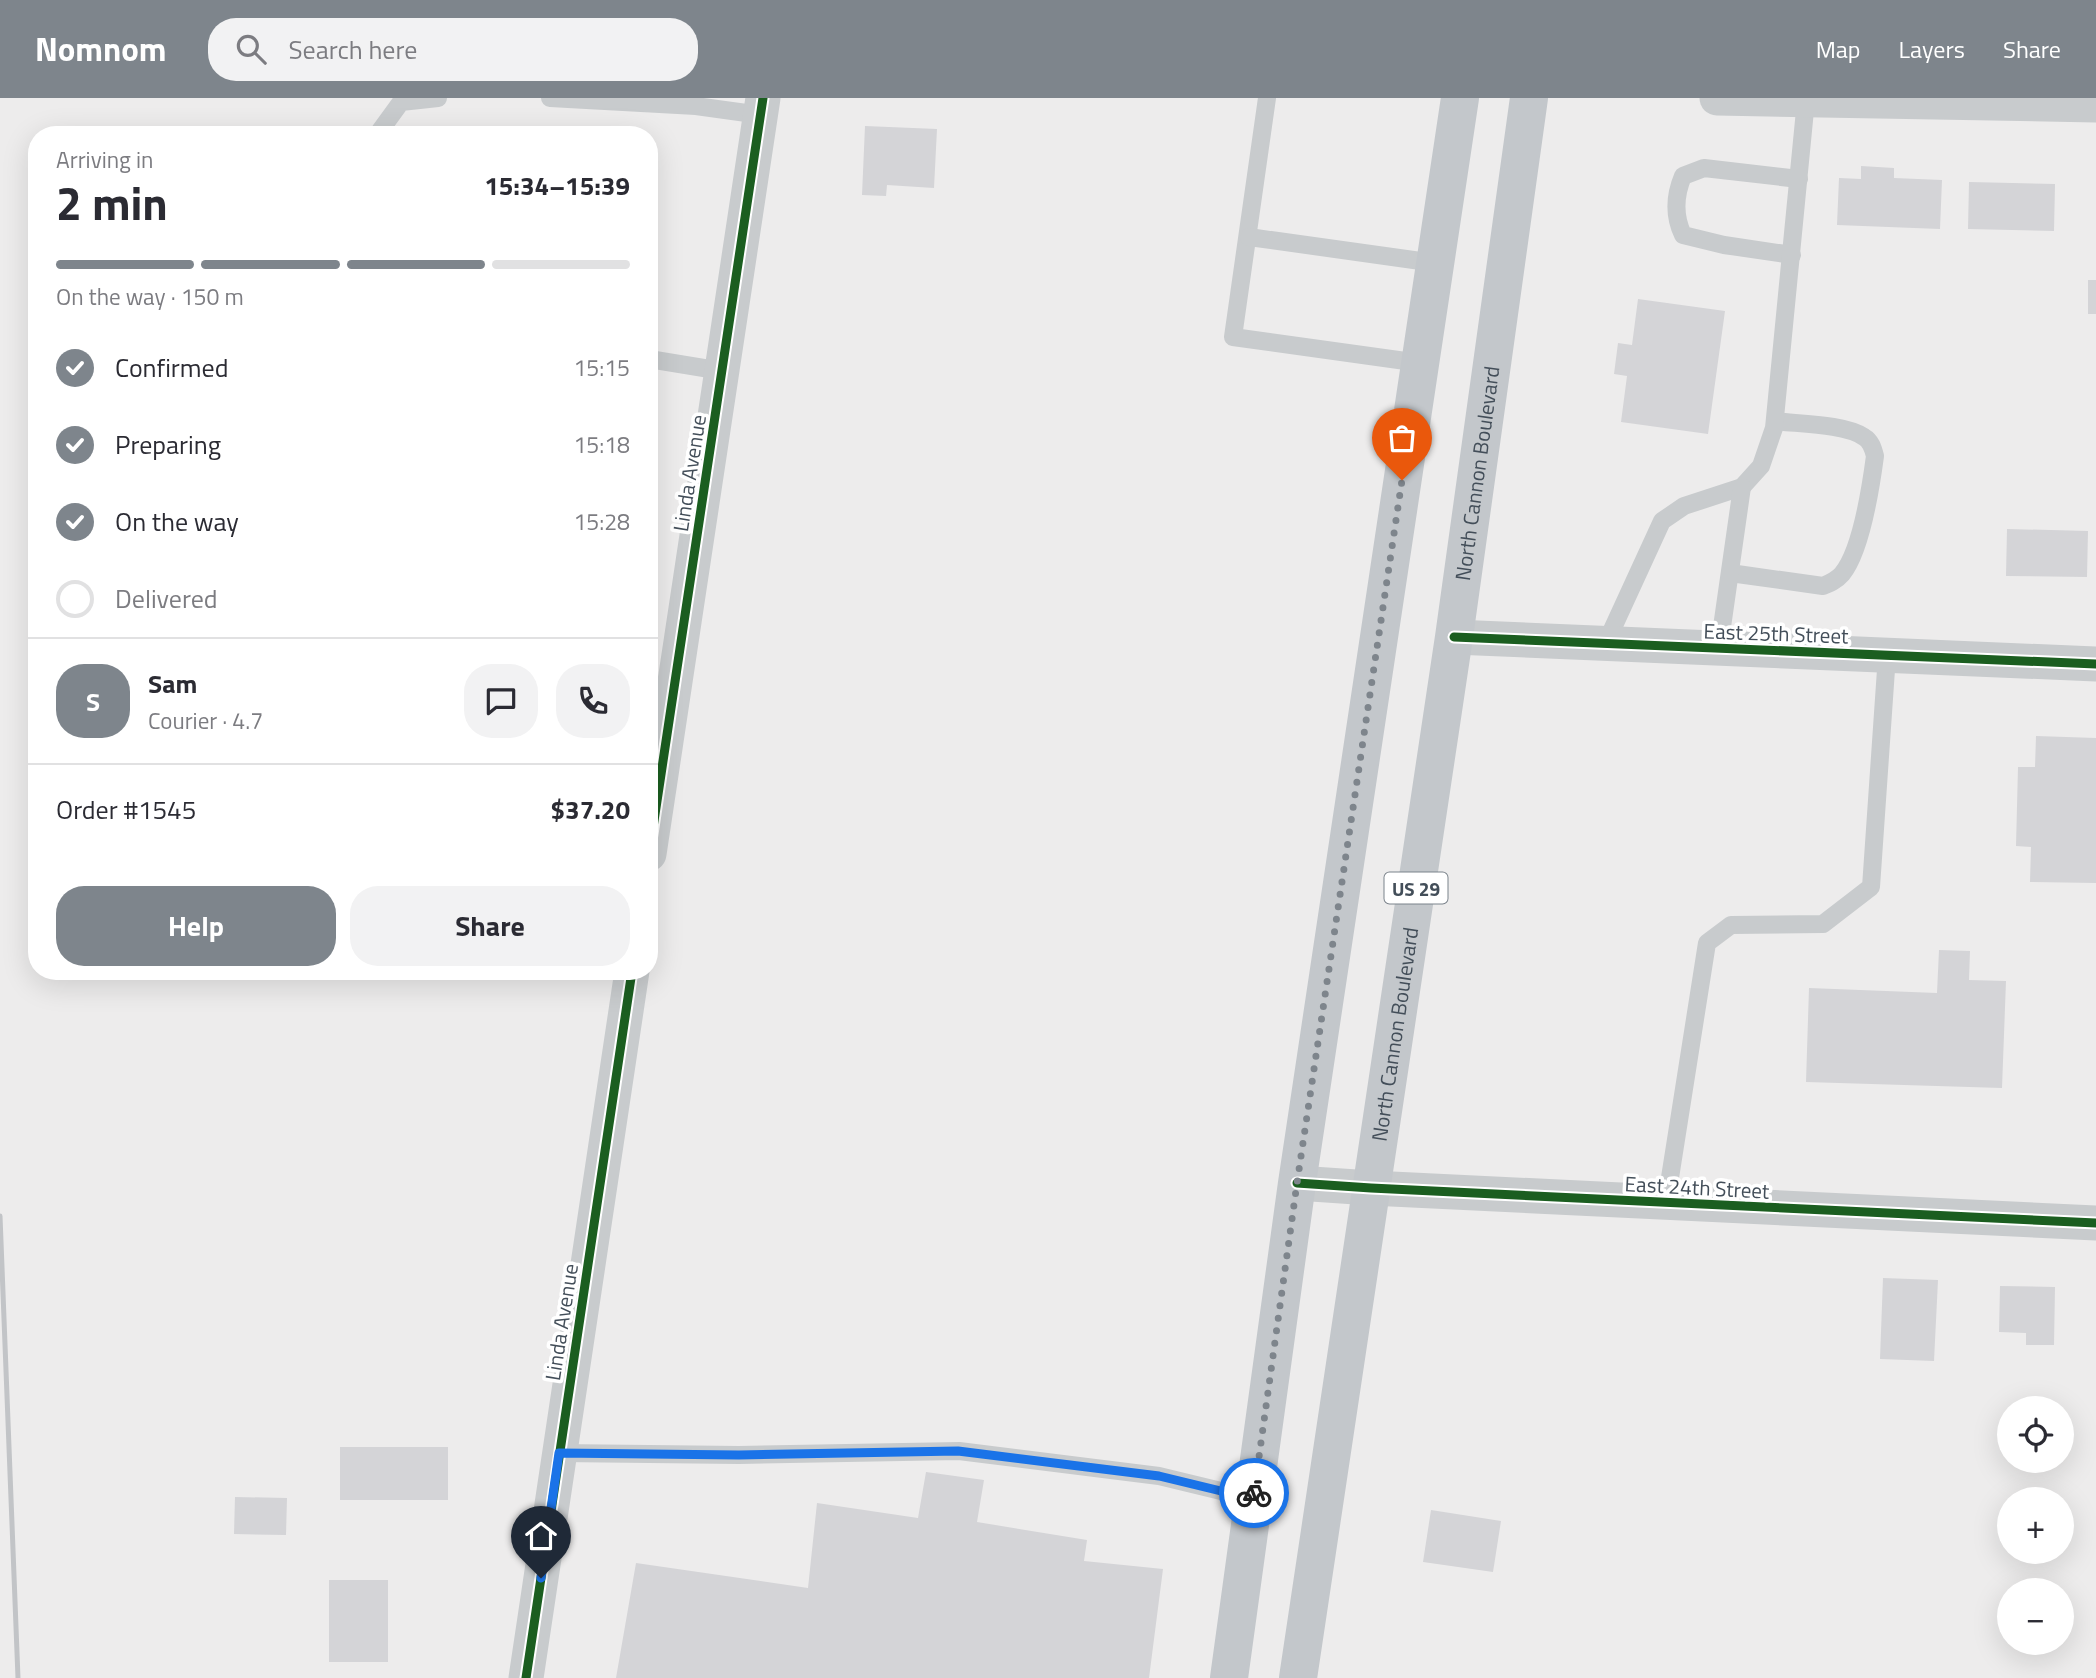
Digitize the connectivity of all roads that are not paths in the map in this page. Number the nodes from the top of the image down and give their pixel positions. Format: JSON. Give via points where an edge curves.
{"nodes":[{"id":1,"x":438,"y":98,"type":"edge"},
{"id":2,"x":550,"y":98,"type":"edge"},
{"id":3,"x":1267,"y":98,"type":"edge"},
{"id":4,"x":1460,"y":98,"type":"edge"},
{"id":5,"x":1529,"y":98,"type":"edge"},
{"id":6,"x":1717,"y":98,"type":"edge"},
{"id":7,"x":1806,"y":100,"type":"edge"},
{"id":8,"x":2096,"y":105,"type":"edge"},
{"id":9,"x":762,"y":106,"type":"edge"},
{"id":10,"x":384,"y":126,"type":"edge"},
{"id":11,"x":1799,"y":179,"type":"junction"},
{"id":12,"x":1249,"y":237,"type":"junction"},
{"id":13,"x":1792,"y":255,"type":"junction"},
{"id":14,"x":1435,"y":262,"type":"junction"},
{"id":15,"x":658,"y":360,"type":"edge"},
{"id":16,"x":1420,"y":363,"type":"junction"},
{"id":17,"x":722,"y":371,"type":"junction"},
{"id":18,"x":1775,"y":421,"type":"junction"},
{"id":19,"x":1742,"y":487,"type":"junction"},
{"id":20,"x":1730,"y":573,"type":"junction"},
{"id":21,"x":1454,"y":637,"type":"junction"},
{"id":22,"x":1606,"y":643,"type":"junction"},
{"id":23,"x":1719,"y":648,"type":"junction"},
{"id":24,"x":1886,"y":655,"type":"junction"},
{"id":25,"x":2096,"y":664,"type":"edge"},
{"id":26,"x":658,"y":794,"type":"edge"},
{"id":27,"x":631,"y":980,"type":"edge"},
{"id":28,"x":1297,"y":1183,"type":"junction"},
{"id":29,"x":1371,"y":1188,"type":"junction"},
{"id":30,"x":1666,"y":1203,"type":"junction"},
{"id":31,"x":2096,"y":1223,"type":"edge"},
{"id":32,"x":559,"y":1453,"type":"junction"},
{"id":33,"x":1254,"y":1499,"type":"junction"},
{"id":34,"x":526,"y":1678,"type":"edge"},
{"id":35,"x":1229,"y":1678,"type":"edge"},
{"id":36,"x":1298,"y":1678,"type":"edge"}],
"edges":[{"from":1,"to":10,"type":"lane","via":[[401,102]]},
{"from":2,"to":9,"type":"lane"},
{"from":3,"to":12,"type":"lane"},
{"from":4,"to":14,"type":"main road"},
{"from":5,"to":21,"type":"main road","name":"North Cannon Boulevard","number":"US 29"},
{"from":6,"to":7,"type":"street"},
{"from":7,"to":8,"type":"street"},
{"from":7,"to":11,"type":"lane"},
{"from":9,"to":17,"type":"street","name":"Linda Avenue"},
{"from":11,"to":13,"type":"lane"},
{"from":11,"to":13,"type":"lane","via":[[1704,168],[1683,176],[1678,188],[1677,221],[1683,235]]},
{"from":12,"to":14,"type":"lane"},
{"from":12,"to":16,"type":"lane","via":[[1233,337]]},
{"from":13,"to":18,"type":"lane"},
{"from":14,"to":16,"type":"main road"},
{"from":15,"to":17,"type":"lane"},
{"from":16,"to":28,"type":"main road"},
{"from":17,"to":26,"type":"street","name":"Linda Avenue"},
{"from":18,"to":19,"type":"lane","via":[[1761,466]]},
{"from":18,"to":20,"type":"lane","via":[[1835,427],[1863,436],[1871,444],[1875,456],[1857,545],[1843,574],[1824,586]]},
{"from":19,"to":20,"type":"lane"},
{"from":19,"to":22,"type":"lane","via":[[1684,506],[1662,521]]},
{"from":20,"to":23,"type":"lane"},
{"from":21,"to":22,"type":"street","name":"East 25th Street"},
{"from":21,"to":29,"type":"main road","name":"North Cannon Boulevard","number":"US 29"},
{"from":22,"to":23,"type":"street","name":"East 25th Street"},
{"from":23,"to":24,"type":"street","name":"East 25th Street"},
{"from":24,"to":25,"type":"street","name":"East 25th Street"},
{"from":24,"to":30,"type":"lane","via":[[1871,887],[1823,924],[1731,925],[1707,943]]},
{"from":27,"to":32,"type":"street","name":"Linda Avenue"},
{"from":28,"to":29,"type":"street","name":"East 24th Street"},
{"from":28,"to":33,"type":"main road"},
{"from":29,"to":30,"type":"street","name":"East 24th Street"},
{"from":29,"to":36,"type":"main road","name":"North Cannon Boulevard","number":"US 29"},
{"from":30,"to":31,"type":"street","name":"East 24th Street"},
{"from":32,"to":33,"type":"lane","via":[[958,1451],[1159,1476]]},
{"from":32,"to":34,"type":"street","name":"Linda Avenue"},
{"from":33,"to":35,"type":"main road"}]}
